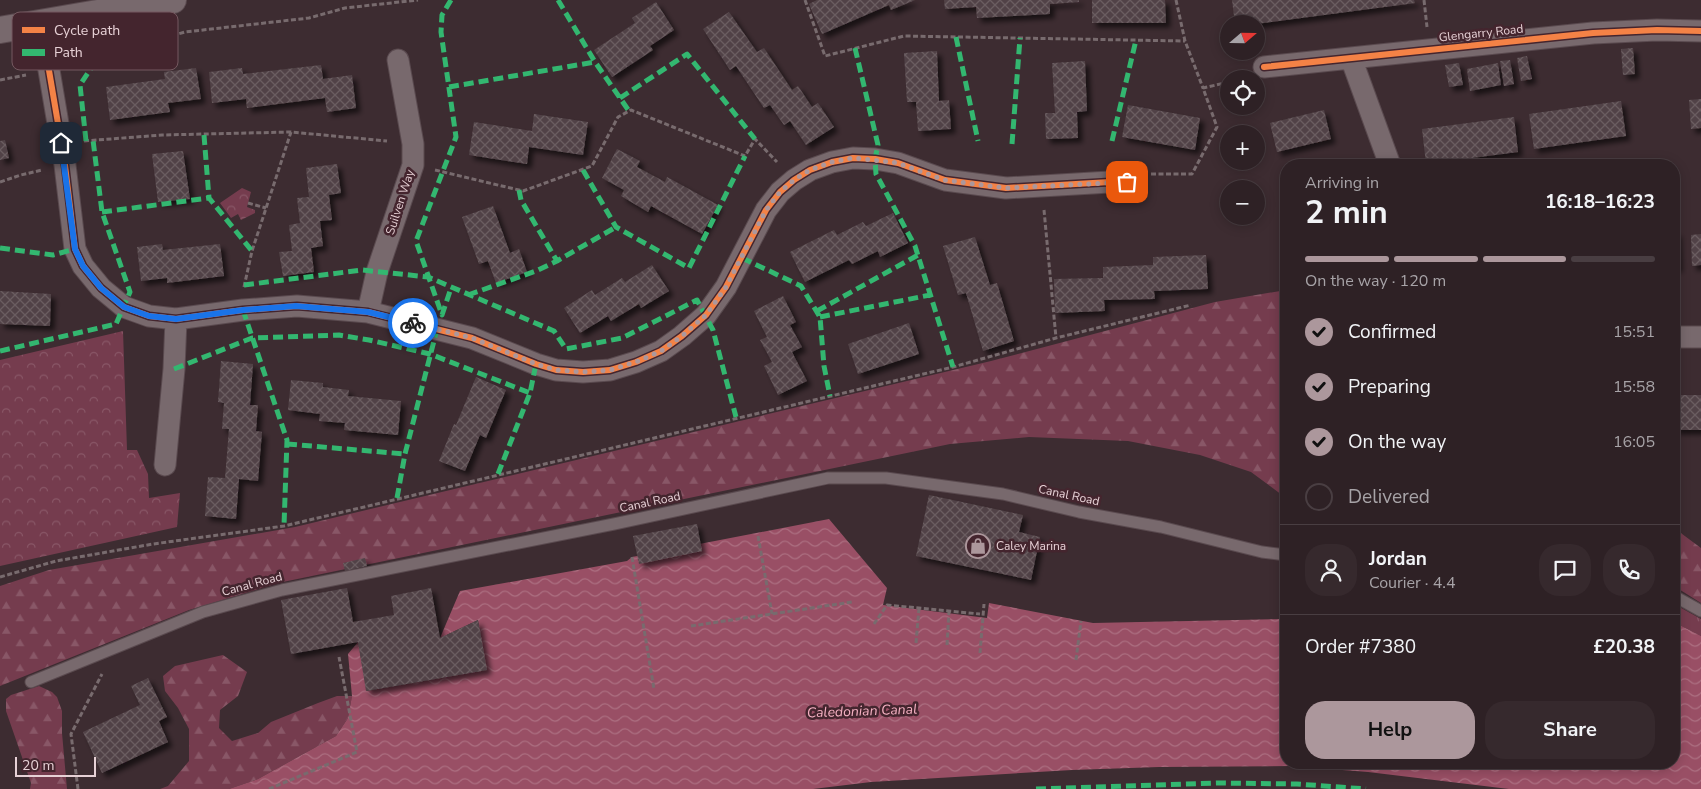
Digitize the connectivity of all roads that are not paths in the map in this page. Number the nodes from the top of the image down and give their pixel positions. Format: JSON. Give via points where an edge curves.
{"nodes":[{"id":1,"x":173,"y":0,"type":"edge"},
{"id":2,"x":104,"y":12,"type":"edge"},
{"id":3,"x":1701,"y":31,"type":"edge"},
{"id":4,"x":1351,"y":58,"type":"junction"},
{"id":5,"x":398,"y":60,"type":"dead end"},
{"id":6,"x":1264,"y":67,"type":"dead end"},
{"id":7,"x":50,"y":70,"type":"edge"},
{"id":8,"x":1388,"y":159,"type":"edge"},
{"id":9,"x":1127,"y":182,"type":"road end"},
{"id":10,"x":368,"y":312,"type":"junction"},
{"id":11,"x":176,"y":319,"type":"junction"},
{"id":12,"x":1680,"y":337,"type":"edge"},
{"id":13,"x":1701,"y":337,"type":"edge"},
{"id":14,"x":165,"y":465,"type":"dead end"},
{"id":15,"x":1280,"y":554,"type":"edge"},
{"id":16,"x":1680,"y":599,"type":"edge"},
{"id":17,"x":1701,"y":611,"type":"edge"},
{"id":18,"x":31,"y":682,"type":"dead end"}],
"edges":[{"from":1,"to":2,"type":"street"},
{"from":3,"to":4,"type":"street","name":"Glengarry Road","via":[[1594,33]]},
{"from":4,"to":6,"type":"street","name":"Glengarry Road"},
{"from":4,"to":8,"type":"street"},
{"from":5,"to":10,"type":"street","name":"Suilven Way","via":[[413,144],[413,165],[377,272]]},
{"from":7,"to":11,"type":"street","via":[[75,249],[83,266],[101,288],[124,307],[149,316]]},
{"from":9,"to":10,"type":"street","via":[[1006,188],[944,180],[898,163],[874,159],[832,162],[810,170],[780,192],[766,210],[726,287],[706,315],[661,351],[610,370],[556,370],[472,338]]},
{"from":10,"to":11,"type":"street","via":[[296,306]]},
{"from":11,"to":14,"type":"street"},
{"from":12,"to":13,"type":"street"},
{"from":15,"to":18,"type":"lane","name":"Canal Road","via":[[1002,494],[886,478],[828,478],[282,590],[203,612]]},
{"from":16,"to":17,"type":"lane"}]}
